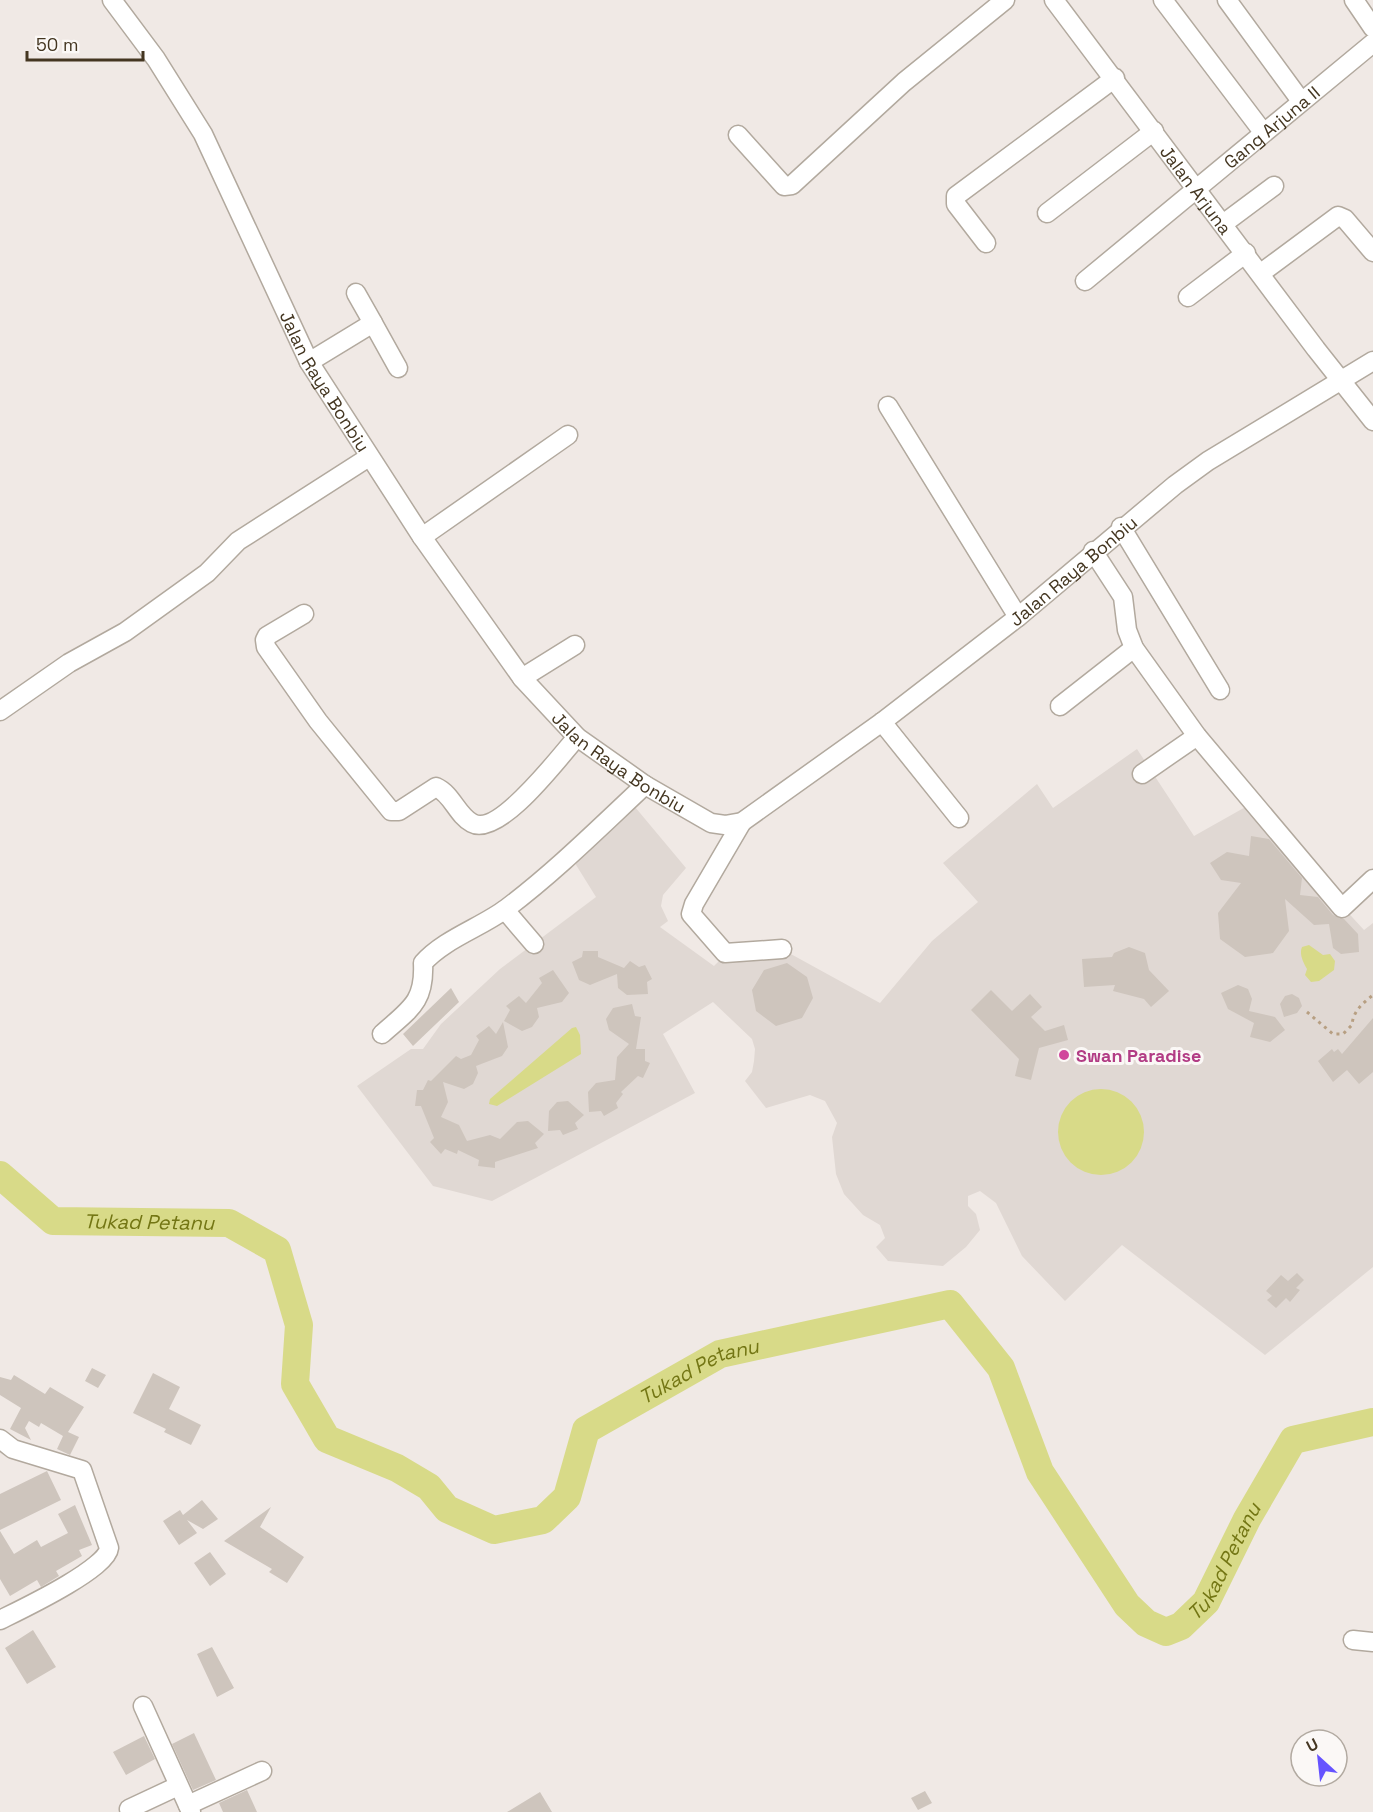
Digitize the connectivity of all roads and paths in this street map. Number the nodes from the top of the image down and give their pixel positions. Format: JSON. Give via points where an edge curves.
{"nodes":[{"id":1,"x":111,"y":0,"type":"edge"},
{"id":2,"x":1005,"y":0,"type":"edge"},
{"id":3,"x":1054,"y":0,"type":"edge"},
{"id":4,"x":1163,"y":0,"type":"edge"},
{"id":5,"x":1354,"y":0,"type":"edge"},
{"id":6,"x":1233,"y":2,"type":"edge"},
{"id":7,"x":1373,"y":28,"type":"edge"},
{"id":8,"x":1373,"y":43,"type":"edge"},
{"id":9,"x":1115,"y":78,"type":"junction"},
{"id":10,"x":1301,"y":101,"type":"junction"},
{"id":11,"x":1154,"y":131,"type":"junction"},
{"id":12,"x":1263,"y":132,"type":"junction"},
{"id":13,"x":738,"y":135,"type":"dead end"},
{"id":14,"x":1274,"y":186,"type":"dead end"},
{"id":15,"x":1196,"y":187,"type":"junction"},
{"id":16,"x":1047,"y":213,"type":"dead end"},
{"id":17,"x":1223,"y":224,"type":"junction"},
{"id":18,"x":986,"y":243,"type":"dead end"},
{"id":19,"x":1373,"y":252,"type":"edge"},
{"id":20,"x":1246,"y":253,"type":"junction"},
{"id":21,"x":1261,"y":273,"type":"junction"},
{"id":22,"x":1085,"y":281,"type":"dead end"},
{"id":23,"x":356,"y":293,"type":"dead end"},
{"id":24,"x":1188,"y":297,"type":"dead end"},
{"id":25,"x":372,"y":323,"type":"junction"},
{"id":26,"x":1373,"y":361,"type":"edge"},
{"id":27,"x":309,"y":362,"type":"junction"},
{"id":28,"x":398,"y":368,"type":"dead end"},
{"id":29,"x":1340,"y":379,"type":"junction"},
{"id":30,"x":888,"y":406,"type":"dead end"},
{"id":31,"x":1373,"y":421,"type":"edge"},
{"id":32,"x":568,"y":435,"type":"dead end"},
{"id":33,"x":369,"y":457,"type":"junction"},
{"id":34,"x":1122,"y":527,"type":"junction"},
{"id":35,"x":422,"y":537,"type":"junction"},
{"id":36,"x":1093,"y":551,"type":"junction"},
{"id":37,"x":304,"y":614,"type":"dead end"},
{"id":38,"x":1017,"y":616,"type":"junction"},
{"id":39,"x":575,"y":645,"type":"dead end"},
{"id":40,"x":1134,"y":648,"type":"junction"},
{"id":41,"x":522,"y":678,"type":"junction"},
{"id":42,"x":1220,"y":690,"type":"dead end"},
{"id":43,"x":1060,"y":706,"type":"dead end"},
{"id":44,"x":0,"y":711,"type":"edge"},
{"id":45,"x":882,"y":722,"type":"junction"},
{"id":46,"x":1197,"y":736,"type":"junction"},
{"id":47,"x":577,"y":737,"type":"junction"},
{"id":48,"x":1142,"y":774,"type":"dead end"},
{"id":49,"x":645,"y":785,"type":"junction"},
{"id":50,"x":959,"y":818,"type":"dead end"},
{"id":51,"x":742,"y":822,"type":"junction"},
{"id":52,"x":1373,"y":879,"type":"edge"},
{"id":53,"x":505,"y":909,"type":"junction"},
{"id":54,"x":534,"y":944,"type":"dead end"},
{"id":55,"x":782,"y":949,"type":"dead end"},
{"id":56,"x":1373,"y":995,"type":"edge"},
{"id":57,"x":1307,"y":1012,"type":"dead end"},
{"id":58,"x":382,"y":1034,"type":"dead end"},
{"id":59,"x":0,"y":1439,"type":"edge"},
{"id":60,"x":0,"y":1620,"type":"edge"},
{"id":61,"x":1353,"y":1640,"type":"dead end"},
{"id":62,"x":1373,"y":1642,"type":"edge"},
{"id":63,"x":143,"y":1706,"type":"dead end"},
{"id":64,"x":262,"y":1771,"type":"dead end"},
{"id":65,"x":178,"y":1786,"type":"junction"},
{"id":66,"x":129,"y":1809,"type":"dead end"},
{"id":67,"x":189,"y":1809,"type":"edge"}],
"edges":[{"from":1,"to":27,"type":"street","name":"Jalan Raya Bonbiu","via":[[156,59],[203,134]]},
{"from":2,"to":13,"type":"street","via":[[904,82],[792,184],[784,186]]},
{"from":3,"to":9,"type":"street","name":"Jalan Arjuna"},
{"from":4,"to":12,"type":"street"},
{"from":5,"to":7,"type":"street"},
{"from":6,"to":10,"type":"street"},
{"from":8,"to":10,"type":"street","name":"Gang Arjuna II"},
{"from":9,"to":11,"type":"street","name":"Jalan Arjuna"},
{"from":9,"to":18,"type":"street","via":[[956,196],[956,204]]},
{"from":10,"to":12,"type":"street","name":"Gang Arjuna II"},
{"from":11,"to":15,"type":"street","name":"Jalan Arjuna"},
{"from":11,"to":16,"type":"street"},
{"from":12,"to":15,"type":"street","name":"Gang Arjuna II"},
{"from":14,"to":17,"type":"street"},
{"from":15,"to":17,"type":"street","name":"Jalan Arjuna"},
{"from":15,"to":22,"type":"street","name":"Gang Arjuna II"},
{"from":17,"to":20,"type":"street","name":"Jalan Arjuna"},
{"from":19,"to":21,"type":"street","via":[[1338,216]]},
{"from":20,"to":21,"type":"street","name":"Jalan Arjuna"},
{"from":20,"to":24,"type":"street"},
{"from":21,"to":29,"type":"street","name":"Jalan Arjuna"},
{"from":23,"to":25,"type":"street"},
{"from":25,"to":27,"type":"street"},
{"from":25,"to":28,"type":"street"},
{"from":26,"to":29,"type":"street","name":"Jalan Raya Bonbiu"},
{"from":27,"to":33,"type":"street","name":"Jalan Raya Bonbiu"},
{"from":29,"to":31,"type":"street","name":"Jalan Arjuna"},
{"from":29,"to":34,"type":"street","name":"Jalan Raya Bonbiu","via":[[1208,461]]},
{"from":30,"to":38,"type":"street"},
{"from":32,"to":35,"type":"street"},
{"from":33,"to":35,"type":"street","name":"Jalan Raya Bonbiu"},
{"from":33,"to":44,"type":"street","via":[[238,541],[207,573],[125,632],[69,663]]},
{"from":34,"to":36,"type":"street","name":"Jalan Raya Bonbiu"},
{"from":34,"to":42,"type":"street"},
{"from":35,"to":41,"type":"street","name":"Jalan Raya Bonbiu"},
{"from":36,"to":38,"type":"street","name":"Jalan Raya Bonbiu"},
{"from":36,"to":40,"type":"street","via":[[1123,597],[1127,630]]},
{"from":37,"to":47,"type":"street","via":[[267,636],[266,647],[318,721],[391,811],[399,811],[436,787],[470,821],[483,825],[500,818],[521,800]]},
{"from":38,"to":45,"type":"street","name":"Jalan Raya Bonbiu"},
{"from":39,"to":41,"type":"street"},
{"from":40,"to":43,"type":"street"},
{"from":40,"to":46,"type":"street"},
{"from":41,"to":47,"type":"street","name":"Jalan Raya Bonbiu"},
{"from":45,"to":50,"type":"street"},
{"from":45,"to":51,"type":"street","name":"Jalan Raya Bonbiu"},
{"from":46,"to":48,"type":"street"},
{"from":46,"to":52,"type":"street","via":[[1342,908]]},
{"from":47,"to":49,"type":"street","name":"Jalan Raya Bonbiu"},
{"from":49,"to":51,"type":"street","name":"Jalan Raya Bonbiu","via":[[711,823]]},
{"from":49,"to":53,"type":"street","via":[[557,867]]},
{"from":51,"to":55,"type":"street","via":[[694,904],[692,914],[725,953]]},
{"from":53,"to":54,"type":"street"},
{"from":53,"to":58,"type":"street","via":[[434,950],[423,963],[424,983],[418,1002]]},
{"from":56,"to":57,"type":"path","via":[[1361,1005],[1343,1034],[1333,1034]]},
{"from":59,"to":60,"type":"street","via":[[13,1449],[84,1472],[109,1548],[102,1561],[54,1593]]},
{"from":61,"to":62,"type":"street"},
{"from":63,"to":65,"type":"street"},
{"from":64,"to":67,"type":"street"},
{"from":65,"to":66,"type":"street"},
{"from":65,"to":67,"type":"street"}]}
